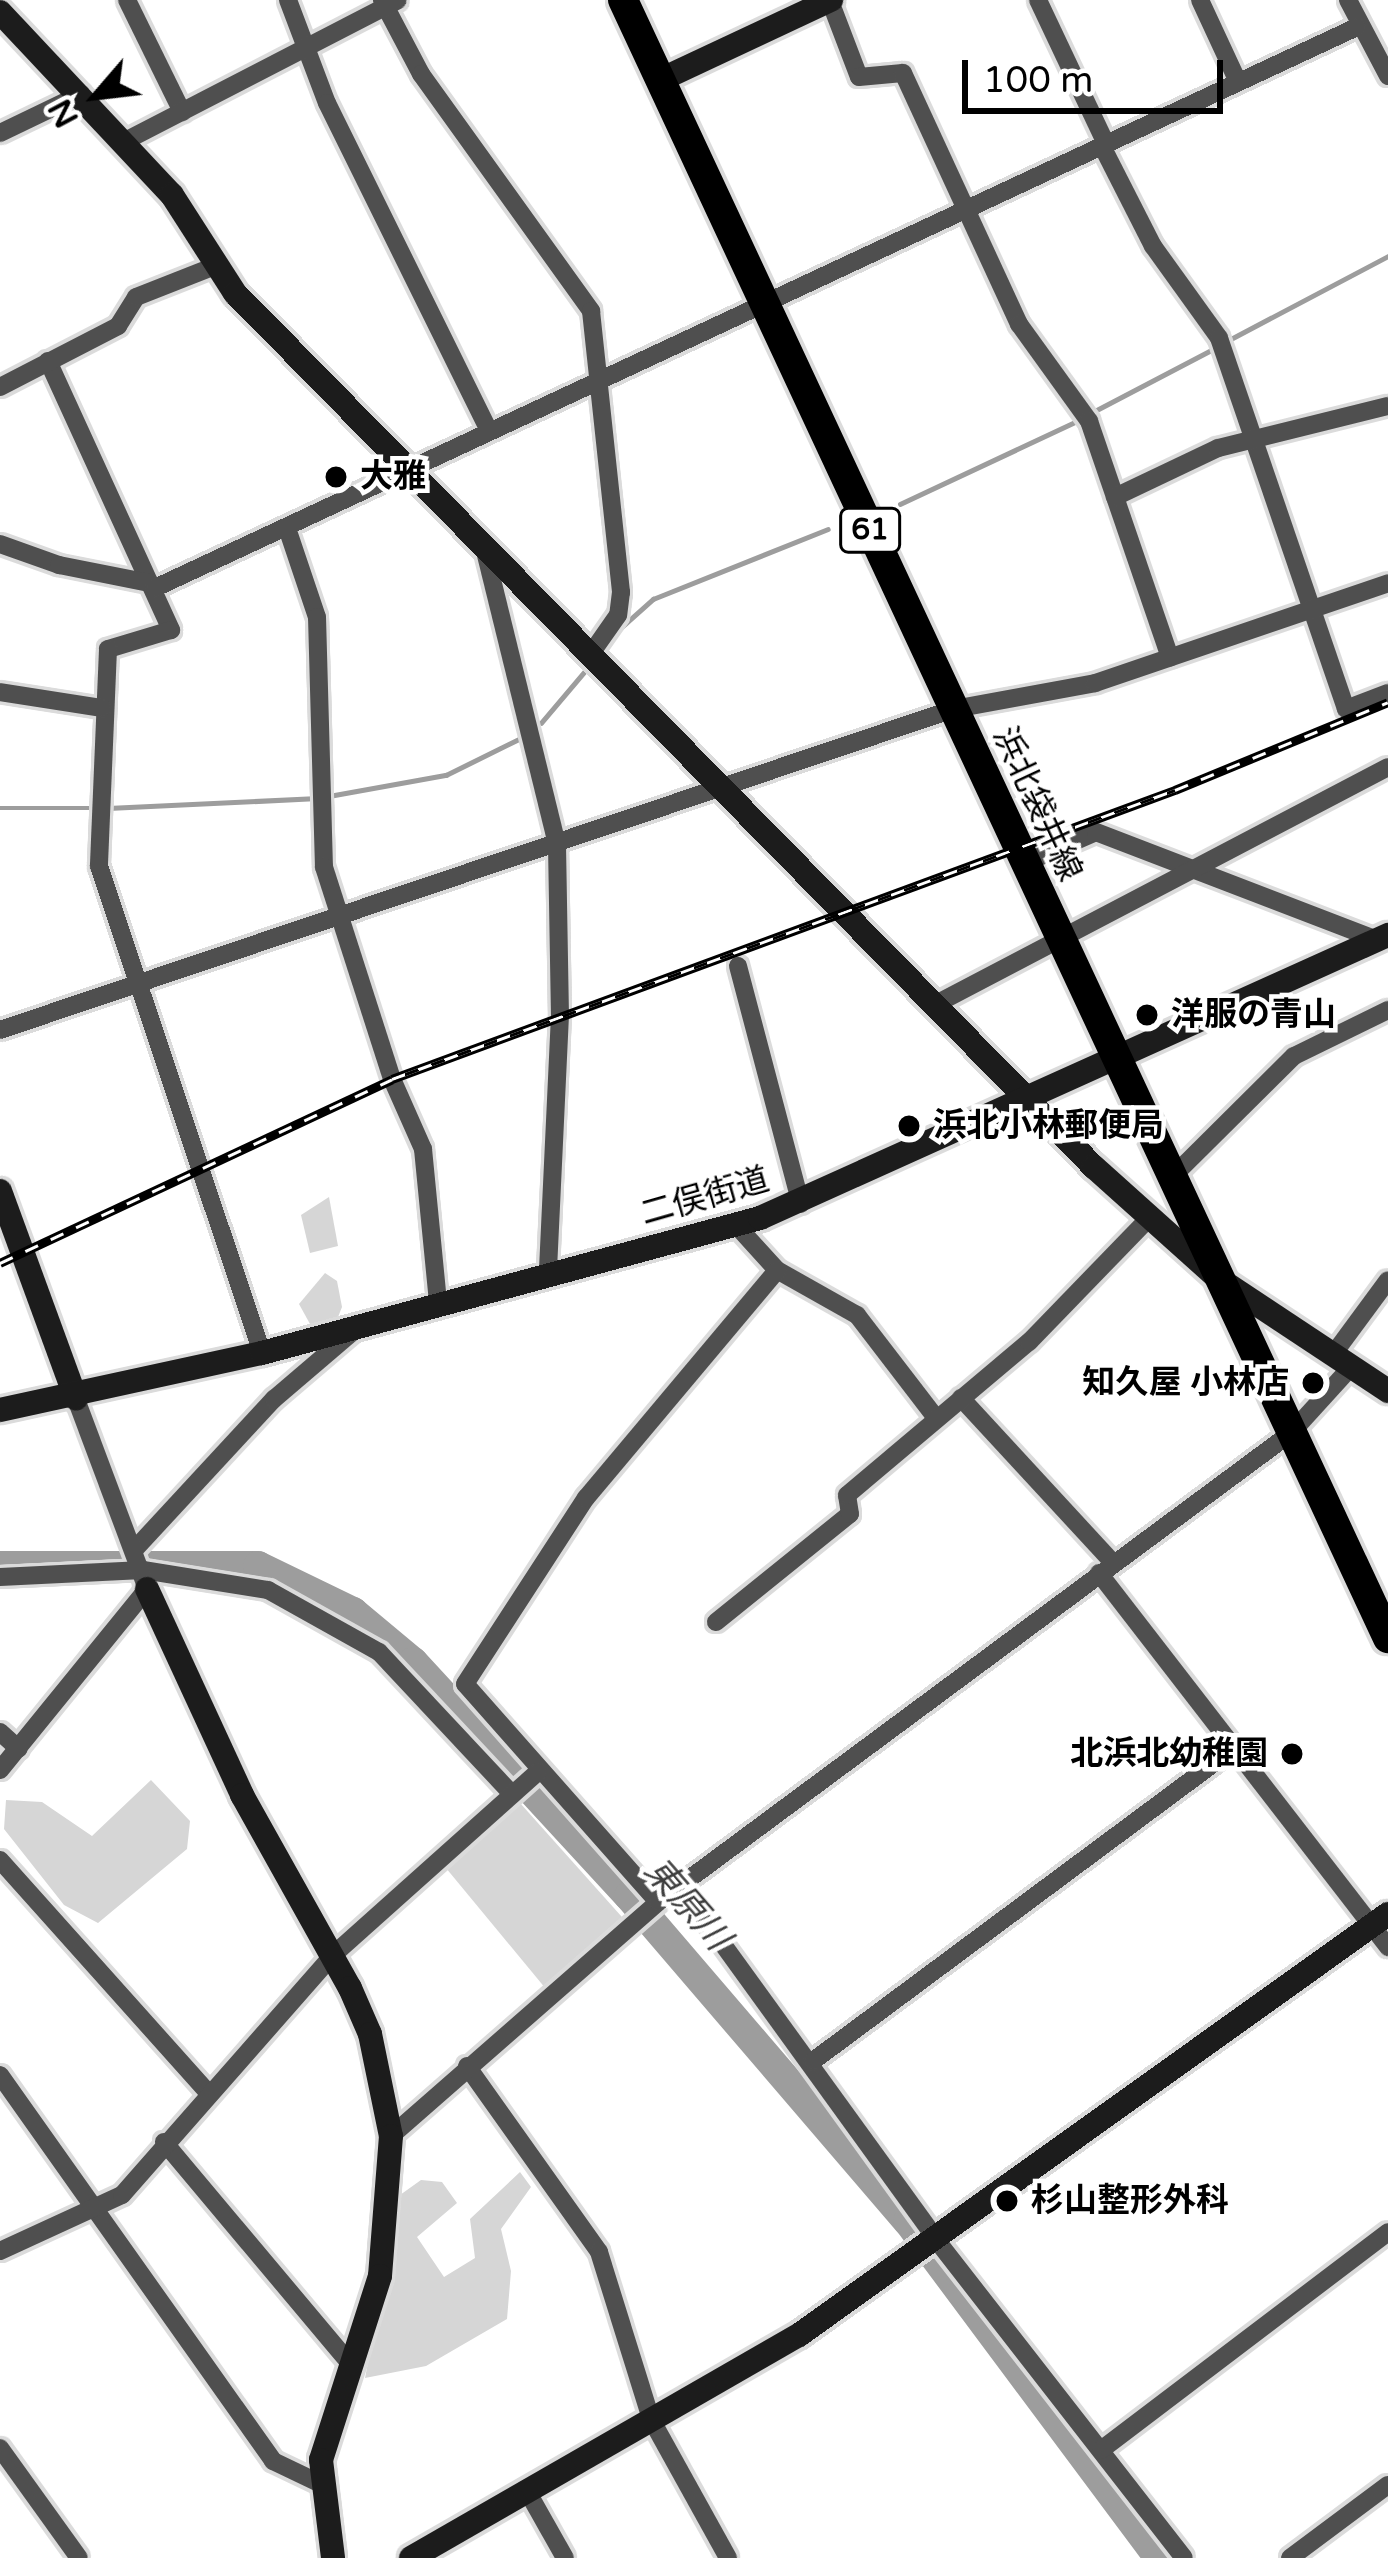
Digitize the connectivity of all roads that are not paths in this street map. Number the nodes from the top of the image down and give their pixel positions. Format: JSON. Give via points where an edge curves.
{"nodes":[{"id":1,"x":128,"y":0,"type":"edge"},
{"id":2,"x":288,"y":0,"type":"edge"},
{"id":3,"x":622,"y":0,"type":"edge"},
{"id":4,"x":831,"y":0,"type":"edge"},
{"id":5,"x":1200,"y":0,"type":"edge"},
{"id":6,"x":1348,"y":0,"type":"edge"},
{"id":7,"x":1046,"y":2,"type":"edge"},
{"id":8,"x":388,"y":3,"type":"edge"},
{"id":9,"x":0,"y":12,"type":"edge"},
{"id":10,"x":1357,"y":27,"type":"junction"},
{"id":11,"x":309,"y":46,"type":"junction"},
{"id":12,"x":1388,"y":76,"type":"edge"},
{"id":13,"x":660,"y":80,"type":"junction"},
{"id":14,"x":1238,"y":82,"type":"junction"},
{"id":15,"x":81,"y":94,"type":"junction"},
{"id":16,"x":182,"y":112,"type":"junction"},
{"id":17,"x":0,"y":133,"type":"edge"},
{"id":18,"x":123,"y":142,"type":"junction"},
{"id":19,"x":1104,"y":145,"type":"junction"},
{"id":20,"x":967,"y":209,"type":"junction"},
{"id":21,"x":215,"y":266,"type":"junction"},
{"id":22,"x":765,"y":306,"type":"junction"},
{"id":23,"x":49,"y":361,"type":"junction"},
{"id":24,"x":602,"y":376,"type":"junction"},
{"id":25,"x":0,"y":387,"type":"edge"},
{"id":26,"x":1388,"y":406,"type":"edge"},
{"id":27,"x":490,"y":431,"type":"junction"},
{"id":28,"x":1253,"y":438,"type":"junction"},
{"id":29,"x":407,"y":468,"type":"junction"},
{"id":30,"x":1115,"y":497,"type":"junction"},
{"id":31,"x":287,"y":527,"type":"junction"},
{"id":32,"x":0,"y":544,"type":"edge"},
{"id":33,"x":484,"y":547,"type":"junction"},
{"id":34,"x":1388,"y":583,"type":"edge"},
{"id":35,"x":153,"y":586,"type":"junction"},
{"id":36,"x":1311,"y":609,"type":"junction"},
{"id":37,"x":590,"y":655,"type":"junction"},
{"id":38,"x":1170,"y":656,"type":"junction"},
{"id":39,"x":0,"y":692,"type":"edge"},
{"id":40,"x":1388,"y":693,"type":"edge"},
{"id":41,"x":102,"y":708,"type":"junction"},
{"id":42,"x":954,"y":709,"type":"junction"},
{"id":43,"x":1388,"y":767,"type":"edge"},
{"id":44,"x":724,"y":789,"type":"junction"},
{"id":45,"x":557,"y":845,"type":"junction"},
{"id":46,"x":1025,"y":863,"type":"junction"},
{"id":47,"x":1196,"y":867,"type":"junction"},
{"id":48,"x":339,"y":919,"type":"junction"},
{"id":49,"x":1382,"y":937,"type":"edge"},
{"id":50,"x":1062,"y":943,"type":"junction"},
{"id":51,"x":738,"y":966,"type":"dead end"},
{"id":52,"x":136,"y":986,"type":"junction"},
{"id":53,"x":936,"y":1004,"type":"junction"},
{"id":54,"x":1388,"y":1010,"type":"edge"},
{"id":55,"x":0,"y":1030,"type":"edge"},
{"id":56,"x":1119,"y":1059,"type":"junction"},
{"id":57,"x":1030,"y":1100,"type":"junction"},
{"id":58,"x":1172,"y":1178,"type":"junction"},
{"id":59,"x":0,"y":1191,"type":"edge"},
{"id":60,"x":801,"y":1204,"type":"junction"},
{"id":61,"x":1148,"y":1218,"type":"junction"},
{"id":62,"x":736,"y":1225,"type":"junction"},
{"id":63,"x":777,"y":1270,"type":"junction"},
{"id":64,"x":548,"y":1272,"type":"junction"},
{"id":65,"x":1219,"y":1280,"type":"junction"},
{"id":66,"x":1388,"y":1280,"type":"edge"},
{"id":67,"x":438,"y":1304,"type":"junction"},
{"id":68,"x":358,"y":1328,"type":"junction"},
{"id":69,"x":262,"y":1353,"type":"junction"},
{"id":70,"x":1342,"y":1362,"type":"junction"},
{"id":71,"x":1388,"y":1391,"type":"edge"},
{"id":72,"x":76,"y":1399,"type":"junction"},
{"id":73,"x":961,"y":1399,"type":"junction"},
{"id":74,"x":0,"y":1410,"type":"edge"},
{"id":75,"x":936,"y":1418,"type":"junction"},
{"id":76,"x":1291,"y":1433,"type":"junction"},
{"id":77,"x":140,"y":1565,"type":"junction"},
{"id":78,"x":1106,"y":1568,"type":"junction"},
{"id":79,"x":0,"y":1577,"type":"edge"},
{"id":80,"x":716,"y":1622,"type":"dead end"},
{"id":81,"x":1388,"y":1638,"type":"edge"},
{"id":82,"x":0,"y":1732,"type":"edge"},
{"id":83,"x":1237,"y":1746,"type":"junction"},
{"id":84,"x":19,"y":1749,"type":"junction"},
{"id":85,"x":0,"y":1770,"type":"edge"},
{"id":86,"x":538,"y":1772,"type":"junction"},
{"id":87,"x":512,"y":1794,"type":"junction"},
{"id":88,"x":0,"y":1860,"type":"edge"},
{"id":89,"x":680,"y":1885,"type":"junction"},
{"id":90,"x":658,"y":1902,"type":"junction"},
{"id":91,"x":1383,"y":1929,"type":"edge"},
{"id":92,"x":332,"y":1956,"type":"junction"},
{"id":93,"x":813,"y":2061,"type":"junction"},
{"id":94,"x":467,"y":2066,"type":"junction"},
{"id":95,"x":0,"y":2075,"type":"edge"},
{"id":96,"x":208,"y":2093,"type":"junction"},
{"id":97,"x":391,"y":2136,"type":"junction"},
{"id":98,"x":164,"y":2142,"type":"junction"},
{"id":99,"x":96,"y":2205,"type":"junction"},
{"id":100,"x":1388,"y":2232,"type":"edge"},
{"id":101,"x":938,"y":2242,"type":"junction"},
{"id":102,"x":0,"y":2251,"type":"edge"},
{"id":103,"x":348,"y":2361,"type":"junction"},
{"id":104,"x":651,"y":2420,"type":"junction"},
{"id":105,"x":0,"y":2449,"type":"edge"},
{"id":106,"x":1101,"y":2450,"type":"junction"},
{"id":107,"x":319,"y":2483,"type":"junction"},
{"id":108,"x":1388,"y":2485,"type":"edge"},
{"id":109,"x":526,"y":2489,"type":"junction"},
{"id":110,"x":79,"y":2558,"type":"edge"},
{"id":111,"x":333,"y":2558,"type":"edge"},
{"id":112,"x":411,"y":2558,"type":"edge"},
{"id":113,"x":565,"y":2558,"type":"edge"},
{"id":114,"x":728,"y":2558,"type":"edge"},
{"id":115,"x":1184,"y":2558,"type":"edge"},
{"id":116,"x":1291,"y":2558,"type":"edge"}],
"edges":[{"from":1,"to":16,"type":"street"},
{"from":2,"to":11,"type":"street"},
{"from":3,"to":13,"type":"main road","name":"浜北袋井線","number":"61"},
{"from":4,"to":13,"type":"street"},
{"from":4,"to":20,"type":"street","via":[[860,77],[903,73]]},
{"from":5,"to":14,"type":"street"},
{"from":6,"to":10,"type":"street"},
{"from":7,"to":19,"type":"street"},
{"from":8,"to":11,"type":"street"},
{"from":8,"to":24,"type":"street","via":[[491,175],[576,280],[591,310]]},
{"from":9,"to":15,"type":"street"},
{"from":10,"to":12,"type":"street"},
{"from":10,"to":14,"type":"street"},
{"from":11,"to":16,"type":"street"},
{"from":11,"to":27,"type":"street","via":[[327,104]]},
{"from":13,"to":22,"type":"main road","name":"浜北袋井線","number":"61"},
{"from":14,"to":19,"type":"street"},
{"from":15,"to":17,"type":"street"},
{"from":15,"to":18,"type":"street"},
{"from":16,"to":18,"type":"street"},
{"from":18,"to":21,"type":"street","via":[[172,195]]},
{"from":19,"to":20,"type":"street"},
{"from":19,"to":28,"type":"street","via":[[1153,246],[1222,344]]},
{"from":20,"to":22,"type":"street"},
{"from":20,"to":30,"type":"street","via":[[1019,324],[1086,416]]},
{"from":21,"to":23,"type":"street","via":[[136,297],[118,326]]},
{"from":21,"to":29,"type":"street"},
{"from":22,"to":24,"type":"street"},
{"from":22,"to":42,"type":"main road","name":"浜北袋井線","number":"61"},
{"from":23,"to":25,"type":"street"},
{"from":23,"to":35,"type":"street"},
{"from":24,"to":27,"type":"street"},
{"from":24,"to":37,"type":"street","via":[[621,592],[618,615]]},
{"from":26,"to":28,"type":"street"},
{"from":27,"to":29,"type":"street"},
{"from":28,"to":30,"type":"street"},
{"from":28,"to":36,"type":"street"},
{"from":29,"to":31,"type":"street"},
{"from":29,"to":33,"type":"street"},
{"from":30,"to":38,"type":"street"},
{"from":31,"to":35,"type":"street"},
{"from":31,"to":48,"type":"street","via":[[317,617],[324,867]]},
{"from":32,"to":35,"type":"street"},
{"from":33,"to":37,"type":"street"},
{"from":33,"to":45,"type":"street"},
{"from":34,"to":36,"type":"street"},
{"from":35,"to":41,"type":"street","via":[[171,630],[108,649]]},
{"from":36,"to":38,"type":"street"},
{"from":36,"to":40,"type":"street","via":[[1346,709]]},
{"from":37,"to":44,"type":"street"},
{"from":38,"to":42,"type":"street","via":[[1095,683]]},
{"from":39,"to":41,"type":"street"},
{"from":41,"to":52,"type":"street","via":[[99,866]]},
{"from":42,"to":44,"type":"street"},
{"from":42,"to":46,"type":"main road","name":"浜北袋井線","number":"61"},
{"from":43,"to":47,"type":"street"},
{"from":44,"to":45,"type":"street"},
{"from":44,"to":53,"type":"street"},
{"from":45,"to":48,"type":"street"},
{"from":45,"to":64,"type":"street","via":[[560,1015]]},
{"from":46,"to":47,"type":"street","via":[[1096,832]]},
{"from":46,"to":50,"type":"main road","name":"浜北袋井線","number":"61"},
{"from":47,"to":49,"type":"street"},
{"from":47,"to":50,"type":"street"},
{"from":48,"to":52,"type":"street"},
{"from":48,"to":67,"type":"street","via":[[423,1149]]},
{"from":49,"to":56,"type":"street","name":"二俣街道"},
{"from":50,"to":53,"type":"street"},
{"from":50,"to":56,"type":"main road","name":"浜北袋井線","number":"61"},
{"from":51,"to":60,"type":"street"},
{"from":52,"to":55,"type":"street"},
{"from":52,"to":69,"type":"street"},
{"from":53,"to":57,"type":"street"},
{"from":54,"to":58,"type":"street","via":[[1294,1056]]},
{"from":56,"to":57,"type":"street","name":"二俣街道"},
{"from":56,"to":58,"type":"main road","name":"浜北袋井線","number":"61"},
{"from":57,"to":60,"type":"street","name":"二俣街道"},
{"from":57,"to":61,"type":"street"},
{"from":58,"to":65,"type":"main road","name":"浜北袋井線","number":"61"},
{"from":59,"to":72,"type":"street"},
{"from":60,"to":62,"type":"street","name":"二俣街道"},
{"from":61,"to":65,"type":"street"},
{"from":61,"to":73,"type":"street","via":[[1083,1291]]},
{"from":62,"to":63,"type":"street"},
{"from":62,"to":64,"type":"street","name":"二俣街道"},
{"from":63,"to":75,"type":"street","via":[[856,1315]]},
{"from":63,"to":86,"type":"street","via":[[586,1498],[465,1684]]},
{"from":64,"to":67,"type":"street","name":"二俣街道"},
{"from":65,"to":70,"type":"street"},
{"from":65,"to":76,"type":"main road","name":"浜北袋井線","number":"61"},
{"from":66,"to":70,"type":"street"},
{"from":67,"to":68,"type":"street","name":"二俣街道"},
{"from":68,"to":69,"type":"street","name":"二俣街道"},
{"from":68,"to":77,"type":"street","via":[[274,1399]]},
{"from":69,"to":72,"type":"street","name":"二俣街道"},
{"from":70,"to":71,"type":"street"},
{"from":70,"to":76,"type":"street"},
{"from":72,"to":74,"type":"street","name":"二俣街道"},
{"from":72,"to":77,"type":"street"},
{"from":73,"to":75,"type":"street"},
{"from":73,"to":78,"type":"street"},
{"from":75,"to":80,"type":"street","via":[[847,1495],[850,1514]]},
{"from":76,"to":78,"type":"street"},
{"from":76,"to":81,"type":"main road","name":"浜北袋井線","number":"61"},
{"from":77,"to":79,"type":"street"},
{"from":77,"to":84,"type":"street"},
{"from":77,"to":87,"type":"street","via":[[268,1591],[319,1614],[379,1652]]},
{"from":77,"to":92,"type":"street","via":[[242,1795]]},
{"from":78,"to":83,"type":"street"},
{"from":78,"to":89,"type":"street"},
{"from":82,"to":84,"type":"street"},
{"from":83,"to":91,"type":"street"},
{"from":83,"to":93,"type":"street"},
{"from":84,"to":85,"type":"street"},
{"from":86,"to":87,"type":"street"},
{"from":86,"to":90,"type":"street"},
{"from":87,"to":92,"type":"street"},
{"from":88,"to":96,"type":"street"},
{"from":89,"to":90,"type":"street"},
{"from":89,"to":93,"type":"street"},
{"from":90,"to":94,"type":"street"},
{"from":91,"to":101,"type":"street"},
{"from":92,"to":96,"type":"street"},
{"from":92,"to":97,"type":"street","via":[[370,2034]]},
{"from":93,"to":101,"type":"street"},
{"from":94,"to":97,"type":"street"},
{"from":94,"to":104,"type":"street","via":[[599,2252]]},
{"from":95,"to":99,"type":"street"},
{"from":96,"to":98,"type":"street"},
{"from":97,"to":103,"type":"street","via":[[380,2276]]},
{"from":98,"to":99,"type":"street","via":[[122,2194]]},
{"from":98,"to":103,"type":"street"},
{"from":99,"to":102,"type":"street"},
{"from":99,"to":107,"type":"street","via":[[273,2461]]},
{"from":100,"to":106,"type":"street"},
{"from":101,"to":104,"type":"street"},
{"from":101,"to":106,"type":"street"},
{"from":103,"to":107,"type":"street"},
{"from":104,"to":109,"type":"street"},
{"from":104,"to":114,"type":"street"},
{"from":105,"to":110,"type":"street"},
{"from":106,"to":115,"type":"street"},
{"from":107,"to":111,"type":"street"},
{"from":108,"to":116,"type":"street"},
{"from":109,"to":112,"type":"street"},
{"from":109,"to":113,"type":"street"}]}
